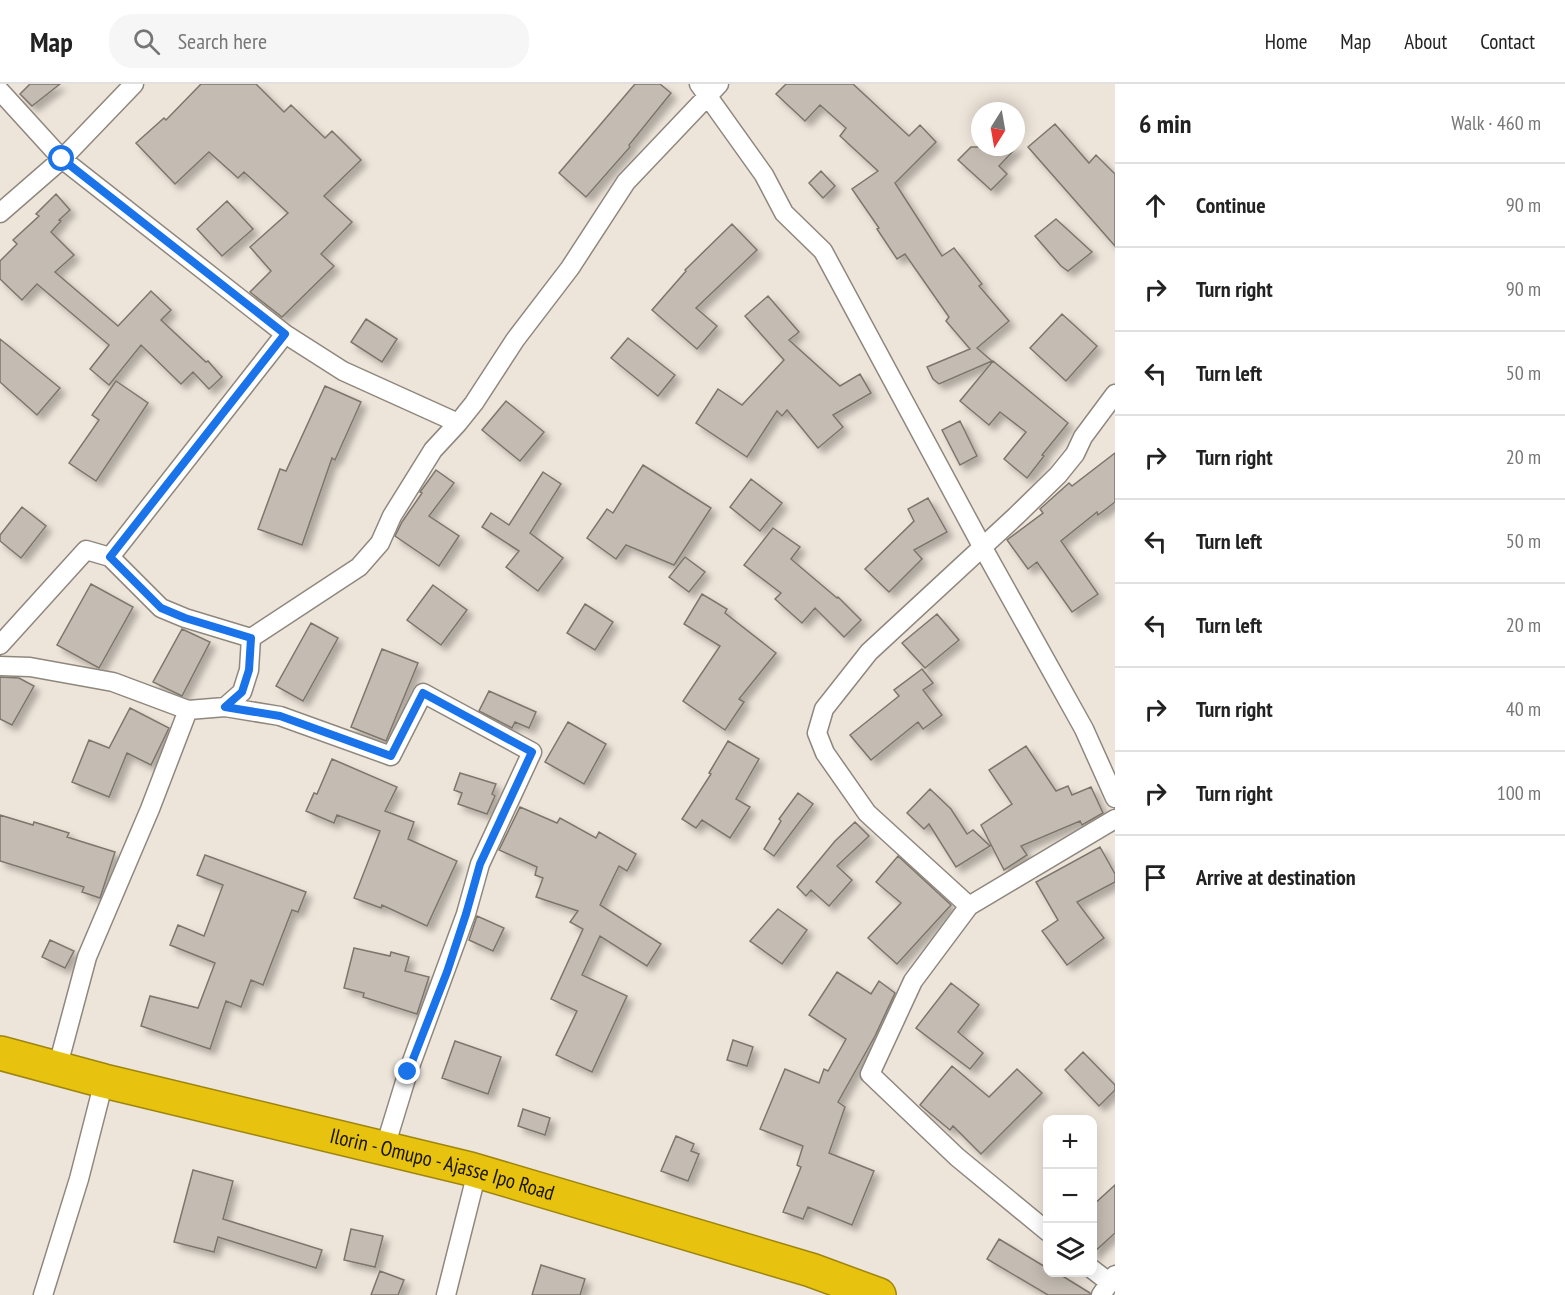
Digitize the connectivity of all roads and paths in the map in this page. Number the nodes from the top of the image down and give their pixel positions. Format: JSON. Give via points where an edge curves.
{"nodes":[{"id":1,"x":134,"y":84,"type":"edge"},
{"id":2,"x":709,"y":88,"type":"edge"},
{"id":3,"x":0,"y":91,"type":"edge"},
{"id":4,"x":62,"y":159,"type":"junction"},
{"id":5,"x":0,"y":213,"type":"edge"},
{"id":6,"x":285,"y":334,"type":"junction"},
{"id":7,"x":1115,"y":394,"type":"edge"},
{"id":8,"x":458,"y":423,"type":"junction"},
{"id":9,"x":983,"y":548,"type":"junction"},
{"id":10,"x":110,"y":557,"type":"junction"},
{"id":11,"x":251,"y":638,"type":"junction"},
{"id":12,"x":0,"y":645,"type":"edge"},
{"id":13,"x":0,"y":666,"type":"edge"},
{"id":14,"x":225,"y":707,"type":"junction"},
{"id":15,"x":188,"y":710,"type":"junction"},
{"id":16,"x":1115,"y":798,"type":"edge"},
{"id":17,"x":1115,"y":819,"type":"edge"},
{"id":18,"x":969,"y":906,"type":"junction"},
{"id":19,"x":0,"y":1053,"type":"edge"},
{"id":20,"x":57,"y":1069,"type":"junction"},
{"id":21,"x":104,"y":1081,"type":"junction"},
{"id":22,"x":385,"y":1148,"type":"junction"},
{"id":23,"x":477,"y":1172,"type":"junction"},
{"id":24,"x":1043,"y":1229,"type":"edge"},
{"id":25,"x":1097,"y":1273,"type":"edge"},
{"id":26,"x":1109,"y":1284,"type":"edge"},
{"id":27,"x":43,"y":1295,"type":"edge"},
{"id":28,"x":446,"y":1295,"type":"edge"},
{"id":29,"x":879,"y":1295,"type":"edge"}],
"edges":[{"from":1,"to":4,"type":"street"},
{"from":2,"to":8,"type":"street","via":[[626,182],[570,268]]},
{"from":2,"to":9,"type":"street","via":[[784,213],[823,251]]},
{"from":3,"to":4,"type":"street"},
{"from":4,"to":5,"type":"street"},
{"from":4,"to":6,"type":"street"},
{"from":6,"to":8,"type":"street","via":[[343,371]]},
{"from":6,"to":10,"type":"street"},
{"from":7,"to":9,"type":"street","via":[[1058,475]]},
{"from":8,"to":11,"type":"street","via":[[433,450],[380,543],[359,567]]},
{"from":9,"to":16,"type":"street","via":[[1084,729]]},
{"from":9,"to":18,"type":"street","via":[[869,652],[824,709],[817,733],[825,753],[867,813]]},
{"from":10,"to":11,"type":"street","via":[[161,608]]},
{"from":10,"to":12,"type":"street","via":[[86,550]]},
{"from":11,"to":14,"type":"street","via":[[249,670],[242,692]]},
{"from":13,"to":15,"type":"street","via":[[30,667],[113,682]]},
{"from":14,"to":15,"type":"street"},
{"from":14,"to":22,"type":"street","via":[[280,716],[391,756],[423,693],[532,752],[480,864]]},
{"from":15,"to":20,"type":"street","via":[[87,957]]},
{"from":17,"to":18,"type":"street"},
{"from":18,"to":24,"type":"street","via":[[914,981],[870,1074],[957,1157]]},
{"from":19,"to":20,"type":"highway","name":"Ilorin - Omupo - Ajasse Ipo Road"},
{"from":20,"to":21,"type":"highway","name":"Ilorin - Omupo - Ajasse Ipo Road"},
{"from":21,"to":22,"type":"highway","name":"Ilorin - Omupo - Ajasse Ipo Road"},
{"from":21,"to":27,"type":"street"},
{"from":22,"to":23,"type":"highway","name":"Ilorin - Omupo - Ajasse Ipo Road"},
{"from":23,"to":28,"type":"street"},
{"from":23,"to":29,"type":"highway","name":"Ilorin - Omupo - Ajasse Ipo Road","via":[[811,1270]]},
{"from":25,"to":26,"type":"street"}]}
